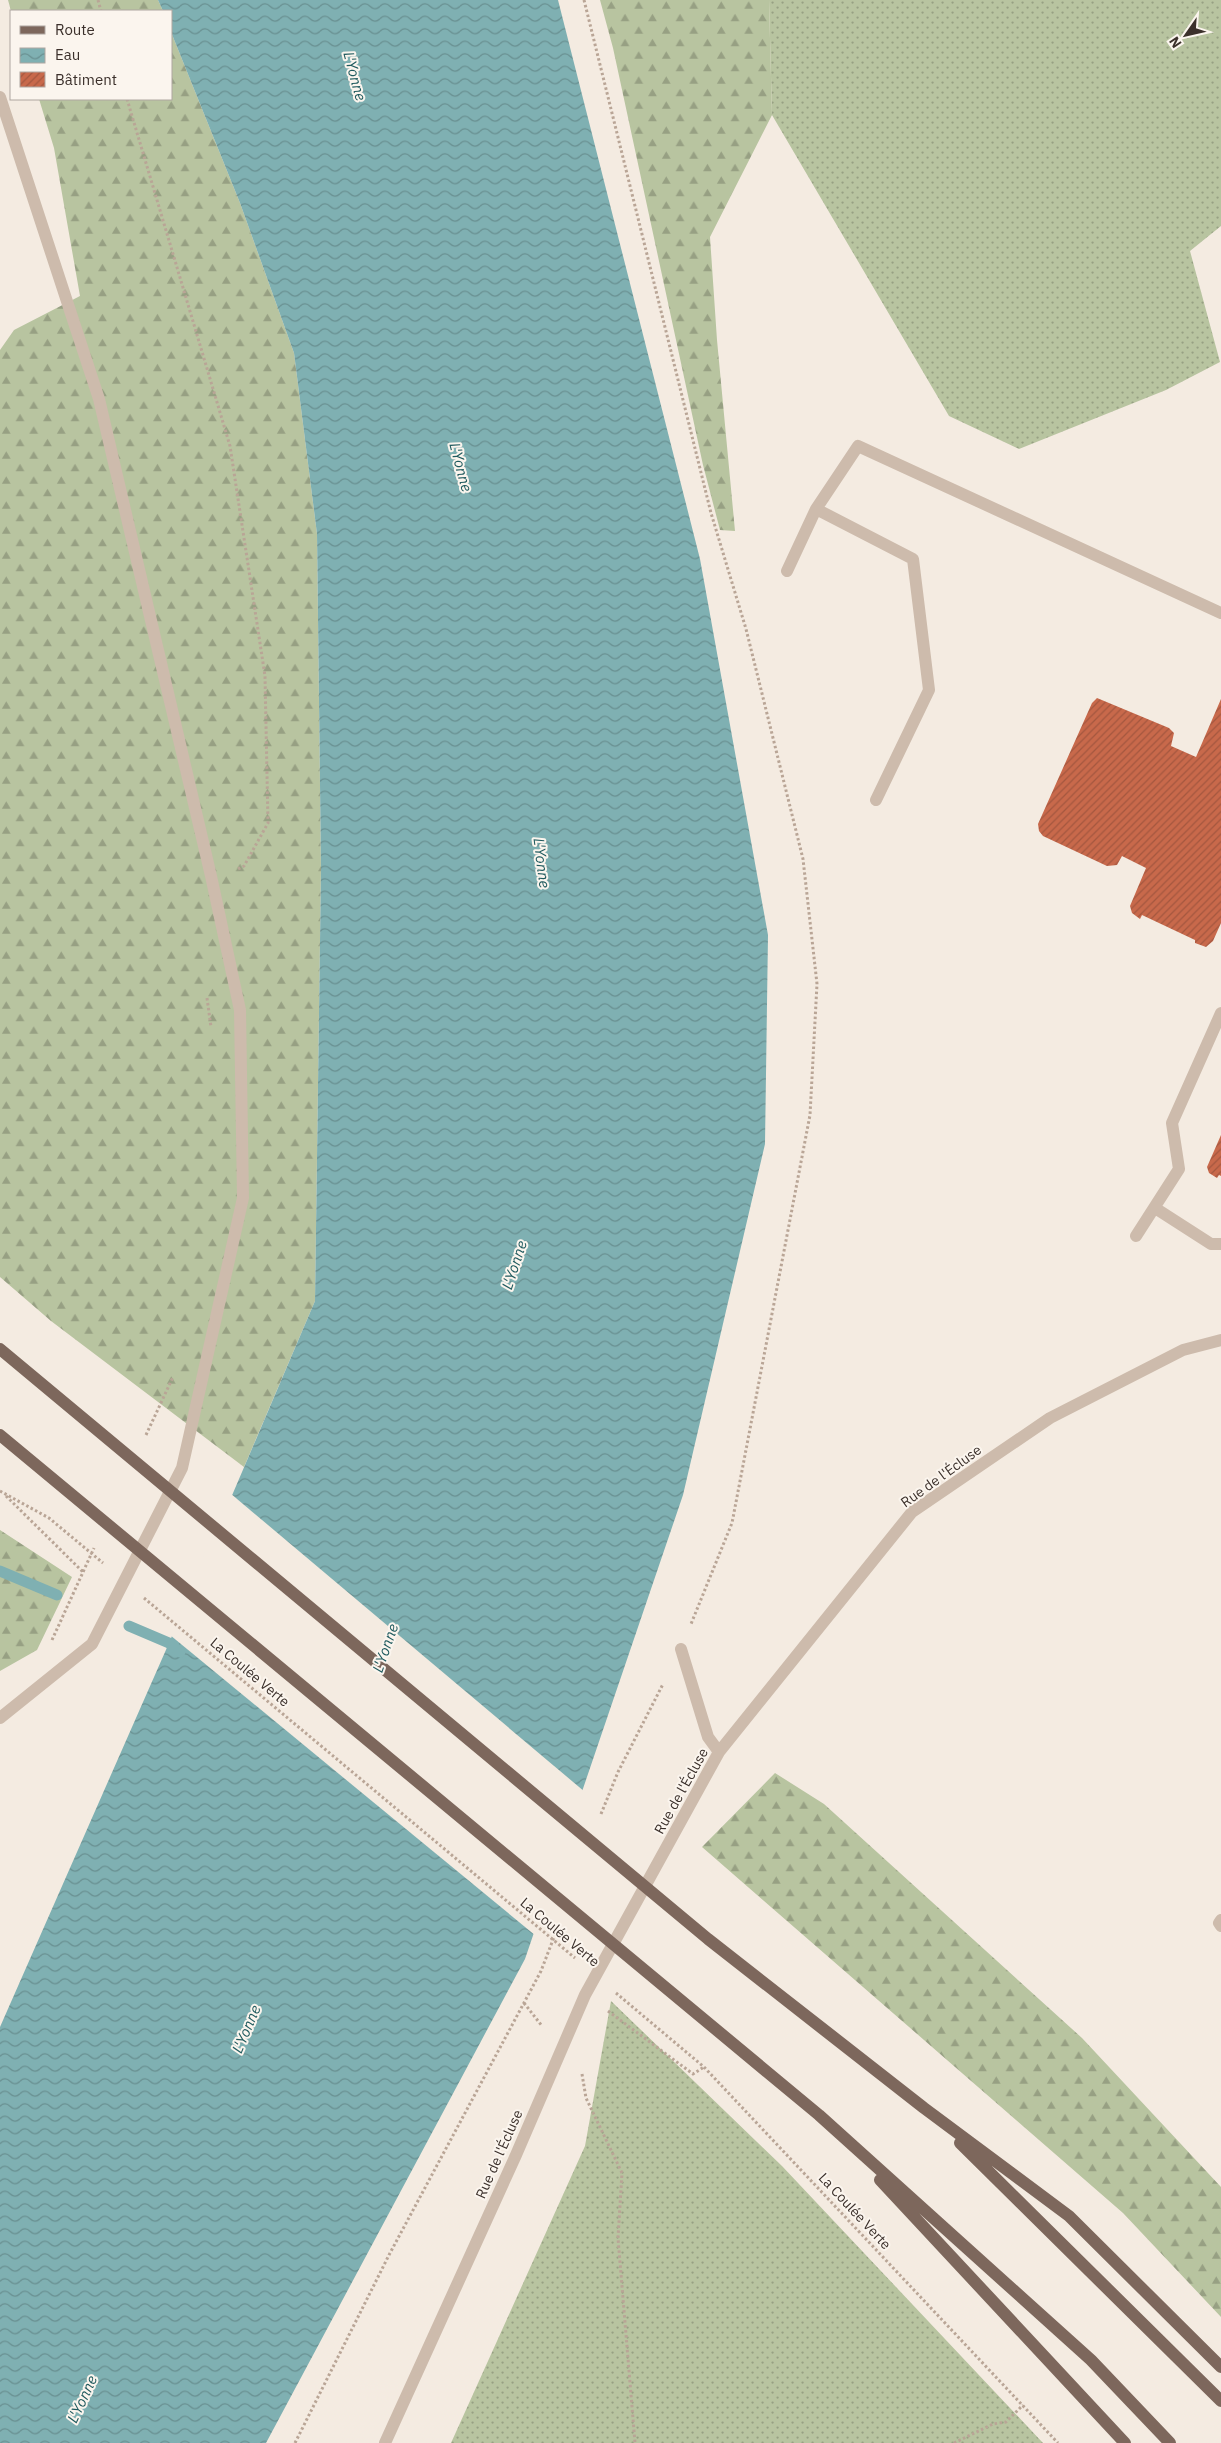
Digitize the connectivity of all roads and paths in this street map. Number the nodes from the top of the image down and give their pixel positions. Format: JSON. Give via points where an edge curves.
{"nodes":[{"id":1,"x":584,"y":0,"type":"edge"},
{"id":2,"x":0,"y":97,"type":"edge"},
{"id":3,"x":816,"y":509,"type":"junction"},
{"id":4,"x":787,"y":571,"type":"dead end"},
{"id":5,"x":1221,"y":614,"type":"edge"},
{"id":6,"x":876,"y":800,"type":"dead end"},
{"id":7,"x":1221,"y":1013,"type":"edge"},
{"id":8,"x":1155,"y":1208,"type":"junction"},
{"id":9,"x":1136,"y":1236,"type":"dead end"},
{"id":10,"x":1221,"y":1244,"type":"edge"},
{"id":11,"x":1221,"y":1340,"type":"edge"},
{"id":12,"x":0,"y":1349,"type":"edge"},
{"id":13,"x":0,"y":1435,"type":"edge"},
{"id":14,"x":1,"y":1491,"type":"edge"},
{"id":15,"x":110,"y":1569,"type":"dead end"},
{"id":16,"x":83,"y":1572,"type":"dead end"},
{"id":17,"x":141,"y":1594,"type":"dead end"},
{"id":18,"x":681,"y":1649,"type":"junction"},
{"id":19,"x":0,"y":1718,"type":"edge"},
{"id":20,"x":719,"y":1752,"type":"junction"},
{"id":21,"x":600,"y":1817,"type":"dead end"},
{"id":22,"x":1221,"y":1920,"type":"edge"},
{"id":23,"x":559,"y":1926,"type":"dead end"},
{"id":24,"x":1221,"y":1926,"type":"edge"},
{"id":25,"x":582,"y":1965,"type":"dead end"},
{"id":26,"x":613,"y":1990,"type":"dead end"},
{"id":27,"x":585,"y":1995,"type":"junction"},
{"id":28,"x":524,"y":2004,"type":"junction"},
{"id":29,"x":561,"y":2050,"type":"junction"},
{"id":30,"x":704,"y":2067,"type":"junction"},
{"id":31,"x":924,"y":2108,"type":"junction"},
{"id":32,"x":819,"y":2114,"type":"junction"},
{"id":33,"x":1221,"y":2367,"type":"edge"},
{"id":34,"x":1221,"y":2401,"type":"edge"},
{"id":35,"x":1022,"y":2405,"type":"junction"},
{"id":36,"x":295,"y":2443,"type":"edge"},
{"id":37,"x":385,"y":2443,"type":"edge"},
{"id":38,"x":635,"y":2443,"type":"edge"},
{"id":39,"x":954,"y":2443,"type":"edge"},
{"id":40,"x":1058,"y":2443,"type":"edge"},
{"id":41,"x":1125,"y":2443,"type":"edge"},
{"id":42,"x":1170,"y":2443,"type":"edge"}],
"edges":[{"from":1,"to":18,"type":"path","via":[[711,513],[746,629],[803,859],[817,984],[810,1115],[732,1523]]},
{"from":2,"to":19,"type":"street","via":[[99,399],[211,876],[240,1010],[243,1198],[182,1468],[92,1644]]},
{"from":3,"to":4,"type":"street"},
{"from":3,"to":5,"type":"street","via":[[858,446]]},
{"from":3,"to":6,"type":"street","via":[[913,559],[929,690]]},
{"from":7,"to":8,"type":"street","via":[[1172,1123],[1179,1169]]},
{"from":8,"to":9,"type":"street"},
{"from":8,"to":10,"type":"street","via":[[1211,1244]]},
{"from":11,"to":20,"type":"street","name":"Rue de l'Écluse","via":[[1183,1350],[1050,1418],[912,1512]]},
{"from":12,"to":31,"type":"main road","via":[[708,1939]]},
{"from":13,"to":32,"type":"main road"},
{"from":14,"to":15,"type":"path","via":[[49,1518]]},
{"from":14,"to":16,"type":"path"},
{"from":17,"to":25,"type":"path","name":"La Coulée Verte"},
{"from":18,"to":20,"type":"street","via":[[708,1737]]},
{"from":18,"to":21,"type":"path","via":[[618,1772]]},
{"from":20,"to":27,"type":"street","name":"Rue de l'Écluse"},
{"from":22,"to":24,"type":"street"},
{"from":23,"to":28,"type":"path","via":[[542,1972]]},
{"from":26,"to":30,"type":"path","name":"La Coulée Verte"},
{"from":27,"to":29,"type":"street","name":"Rue de l'Écluse"},
{"from":27,"to":30,"type":"path","via":[[693,2074]]},
{"from":28,"to":29,"type":"path"},
{"from":28,"to":36,"type":"path","via":[[389,2255]]},
{"from":29,"to":37,"type":"street","name":"Rue de l'Écluse"},
{"from":29,"to":38,"type":"path","via":[[582,2075],[586,2098],[622,2173],[618,2238]]},
{"from":30,"to":35,"type":"path","name":"La Coulée Verte"},
{"from":31,"to":33,"type":"main road","via":[[1069,2216]]},
{"from":31,"to":34,"type":"main road"},
{"from":32,"to":41,"type":"main road"},
{"from":32,"to":42,"type":"main road","via":[[1091,2360]]},
{"from":35,"to":39,"type":"path","via":[[1006,2422],[993,2424]]},
{"from":35,"to":40,"type":"path","name":"La Coulée Verte"}]}
